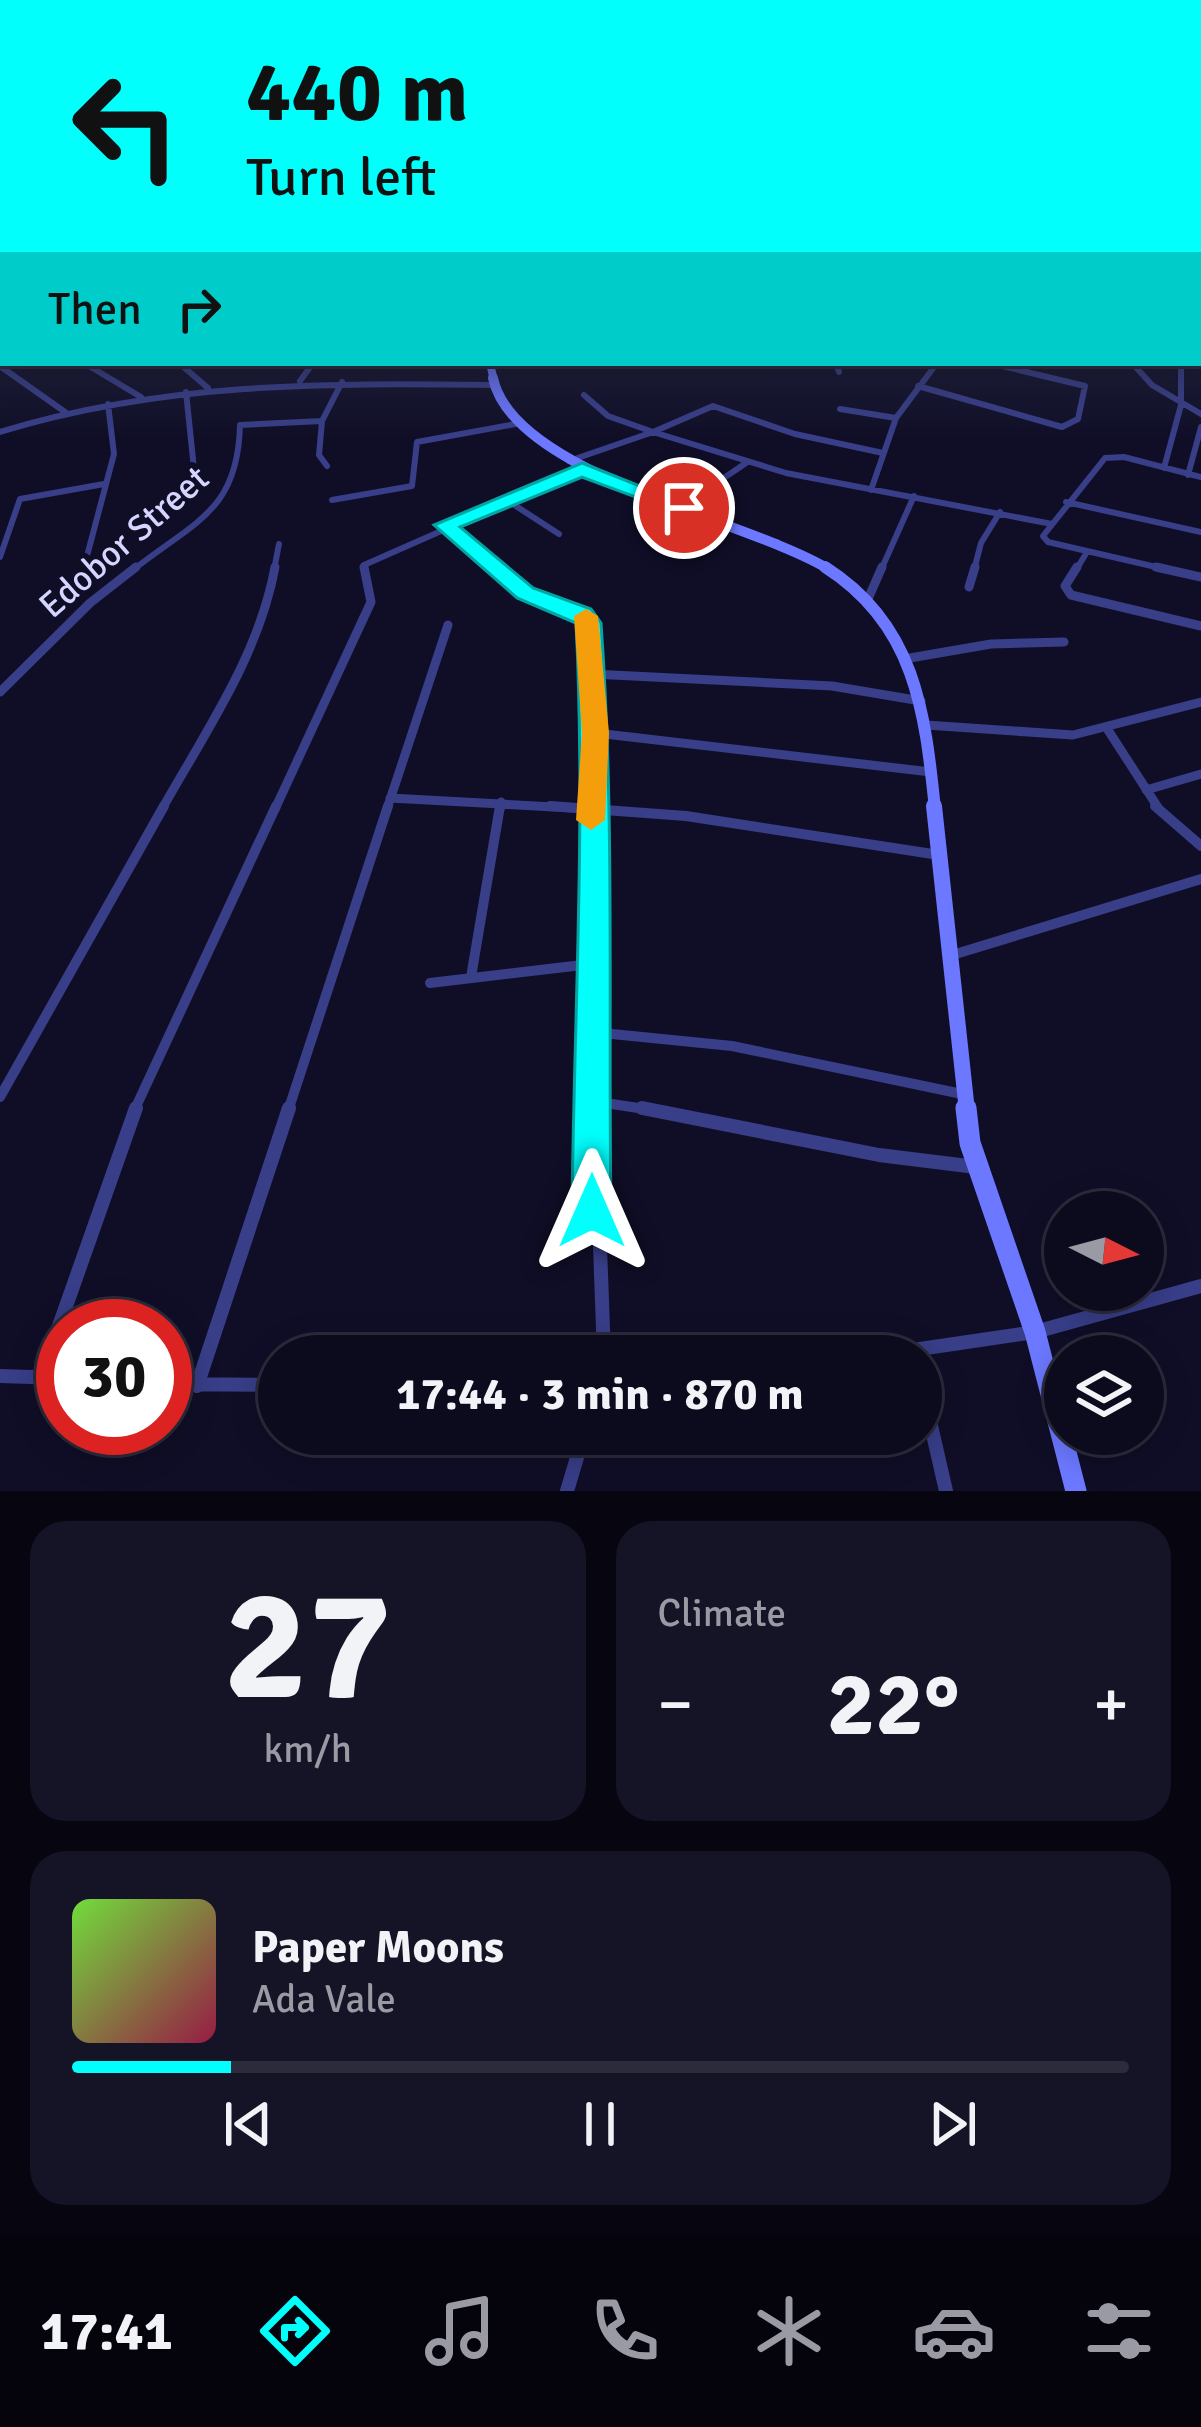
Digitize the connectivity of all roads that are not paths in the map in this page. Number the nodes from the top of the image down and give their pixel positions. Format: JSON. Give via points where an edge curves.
{"nodes":[{"id":1,"x":89,"y":366,"type":"edge"},
{"id":2,"x":185,"y":366,"type":"edge"},
{"id":3,"x":311,"y":366,"type":"edge"},
{"id":4,"x":490,"y":366,"type":"edge"},
{"id":5,"x":935,"y":366,"type":"edge"},
{"id":6,"x":1020,"y":366,"type":"edge"},
{"id":7,"x":1134,"y":366,"type":"edge"},
{"id":8,"x":1181,"y":366,"type":"edge"},
{"id":9,"x":2,"y":369,"type":"edge"},
{"id":10,"x":300,"y":381,"type":"junction"},
{"id":11,"x":342,"y":382,"type":"junction"},
{"id":12,"x":492,"y":385,"type":"junction"},
{"id":13,"x":918,"y":386,"type":"junction"},
{"id":14,"x":208,"y":388,"type":"junction"},
{"id":15,"x":186,"y":392,"type":"junction"},
{"id":16,"x":584,"y":394,"type":"dead end"},
{"id":17,"x":142,"y":398,"type":"junction"},
{"id":18,"x":108,"y":404,"type":"junction"},
{"id":19,"x":1180,"y":405,"type":"junction"},
{"id":20,"x":840,"y":409,"type":"dead end"},
{"id":21,"x":64,"y":412,"type":"junction"},
{"id":22,"x":1201,"y":414,"type":"edge"},
{"id":23,"x":896,"y":418,"type":"junction"},
{"id":24,"x":322,"y":421,"type":"junction"},
{"id":25,"x":521,"y":423,"type":"junction"},
{"id":26,"x":1201,"y":428,"type":"edge"},
{"id":27,"x":0,"y":432,"type":"edge"},
{"id":28,"x":653,"y":432,"type":"junction"},
{"id":29,"x":883,"y":454,"type":"junction"},
{"id":30,"x":746,"y":463,"type":"junction"},
{"id":31,"x":575,"y":465,"type":"junction"},
{"id":32,"x":327,"y":466,"type":"dead end"},
{"id":33,"x":1164,"y":468,"type":"junction"},
{"id":34,"x":1188,"y":475,"type":"junction"},
{"id":35,"x":1201,"y":477,"type":"edge"},
{"id":36,"x":104,"y":484,"type":"junction"},
{"id":37,"x":712,"y":486,"type":"dead end"},
{"id":38,"x":179,"y":488,"type":"dead end"},
{"id":39,"x":871,"y":490,"type":"junction"},
{"id":40,"x":914,"y":496,"type":"junction"},
{"id":41,"x":506,"y":499,"type":"junction"},
{"id":42,"x":332,"y":500,"type":"dead end"},
{"id":43,"x":1066,"y":502,"type":"junction"},
{"id":44,"x":1000,"y":512,"type":"junction"},
{"id":45,"x":1052,"y":524,"type":"junction"},
{"id":46,"x":445,"y":525,"type":"junction"},
{"id":47,"x":1201,"y":532,"type":"edge"},
{"id":48,"x":559,"y":534,"type":"dead end"},
{"id":49,"x":279,"y":544,"type":"dead end"},
{"id":50,"x":1087,"y":552,"type":"junction"},
{"id":51,"x":87,"y":556,"type":"dead end"},
{"id":52,"x":0,"y":557,"type":"edge"},
{"id":53,"x":1201,"y":577,"type":"edge"},
{"id":54,"x":969,"y":587,"type":"dead end"},
{"id":55,"x":868,"y":599,"type":"junction"},
{"id":56,"x":448,"y":625,"type":"dead end"},
{"id":57,"x":1201,"y":626,"type":"edge"},
{"id":58,"x":1064,"y":642,"type":"dead end"},
{"id":59,"x":910,"y":658,"type":"junction"},
{"id":60,"x":592,"y":674,"type":"junction"},
{"id":61,"x":0,"y":692,"type":"edge"},
{"id":62,"x":921,"y":701,"type":"junction"},
{"id":63,"x":1201,"y":702,"type":"edge"},
{"id":64,"x":926,"y":725,"type":"junction"},
{"id":65,"x":1108,"y":730,"type":"junction"},
{"id":66,"x":596,"y":733,"type":"junction"},
{"id":67,"x":931,"y":772,"type":"junction"},
{"id":68,"x":1201,"y":773,"type":"edge"},
{"id":69,"x":1146,"y":790,"type":"junction"},
{"id":70,"x":390,"y":798,"type":"junction"},
{"id":71,"x":501,"y":802,"type":"junction"},
{"id":72,"x":591,"y":811,"type":"junction"},
{"id":73,"x":1201,"y":846,"type":"edge"},
{"id":74,"x":940,"y":855,"type":"junction"},
{"id":75,"x":1201,"y":879,"type":"edge"},
{"id":76,"x":950,"y":956,"type":"junction"},
{"id":77,"x":591,"y":964,"type":"junction"},
{"id":78,"x":471,"y":977,"type":"junction"},
{"id":79,"x":430,"y":983,"type":"dead end"},
{"id":80,"x":592,"y":1032,"type":"junction"},
{"id":81,"x":962,"y":1094,"type":"junction"},
{"id":82,"x":0,"y":1097,"type":"edge"},
{"id":83,"x":592,"y":1101,"type":"junction"},
{"id":84,"x":976,"y":1167,"type":"junction"},
{"id":85,"x":1201,"y":1286,"type":"edge"},
{"id":86,"x":67,"y":1299,"type":"edge"},
{"id":87,"x":1035,"y":1332,"type":"junction"},
{"id":88,"x":602,"y":1335,"type":"edge"},
{"id":89,"x":942,"y":1348,"type":"edge"},
{"id":90,"x":0,"y":1376,"type":"edge"},
{"id":91,"x":36,"y":1377,"type":"edge"},
{"id":92,"x":258,"y":1385,"type":"edge"},
{"id":93,"x":192,"y":1386,"type":"edge"},
{"id":94,"x":197,"y":1386,"type":"junction"},
{"id":95,"x":578,"y":1455,"type":"edge"},
{"id":96,"x":938,"y":1455,"type":"edge"},
{"id":97,"x":568,"y":1491,"type":"edge"},
{"id":98,"x":946,"y":1491,"type":"edge"},
{"id":99,"x":1076,"y":1491,"type":"edge"}],
"edges":[{"from":1,"to":17,"type":"street"},
{"from":2,"to":14,"type":"street"},
{"from":3,"to":10,"type":"street"},
{"from":4,"to":12,"type":"street"},
{"from":5,"to":13,"type":"street"},
{"from":6,"to":13,"type":"street","via":[[1087,388],[1073,425]]},
{"from":7,"to":19,"type":"street"},
{"from":8,"to":19,"type":"street"},
{"from":9,"to":21,"type":"street"},
{"from":10,"to":11,"type":"street"},
{"from":10,"to":14,"type":"street"},
{"from":11,"to":12,"type":"street"},
{"from":11,"to":24,"type":"street"},
{"from":12,"to":25,"type":"street"},
{"from":13,"to":23,"type":"street"},
{"from":14,"to":15,"type":"street"},
{"from":15,"to":17,"type":"street"},
{"from":15,"to":38,"type":"street","via":[[194,469]]},
{"from":16,"to":28,"type":"street","via":[[608,416]]},
{"from":17,"to":18,"type":"street"},
{"from":18,"to":21,"type":"street"},
{"from":18,"to":36,"type":"street","via":[[114,454]]},
{"from":19,"to":22,"type":"street"},
{"from":19,"to":33,"type":"street"},
{"from":20,"to":23,"type":"street"},
{"from":21,"to":27,"type":"street"},
{"from":23,"to":29,"type":"street"},
{"from":24,"to":32,"type":"street","via":[[319,455]]},
{"from":24,"to":61,"type":"street","name":"Edobor Street","via":[[240,425],[238,468],[226,496],[90,603]]},
{"from":25,"to":31,"type":"street"},
{"from":25,"to":42,"type":"street","via":[[417,442],[412,486]]},
{"from":26,"to":34,"type":"street"},
{"from":28,"to":29,"type":"street","via":[[712,406]]},
{"from":28,"to":30,"type":"street"},
{"from":28,"to":31,"type":"street"},
{"from":29,"to":39,"type":"street"},
{"from":30,"to":37,"type":"street"},
{"from":30,"to":39,"type":"street"},
{"from":31,"to":41,"type":"street"},
{"from":31,"to":55,"type":"street","via":[[767,538]]},
{"from":33,"to":34,"type":"street"},
{"from":33,"to":43,"type":"street","via":[[1108,457]]},
{"from":34,"to":35,"type":"street"},
{"from":36,"to":51,"type":"street"},
{"from":36,"to":52,"type":"street","via":[[20,500]]},
{"from":39,"to":40,"type":"street"},
{"from":40,"to":44,"type":"street"},
{"from":40,"to":55,"type":"street"},
{"from":41,"to":46,"type":"street"},
{"from":41,"to":48,"type":"street"},
{"from":43,"to":45,"type":"street"},
{"from":43,"to":47,"type":"street"},
{"from":44,"to":45,"type":"street"},
{"from":44,"to":54,"type":"street"},
{"from":45,"to":50,"type":"street","via":[[1042,539]]},
{"from":46,"to":60,"type":"street","via":[[525,593],[587,618]]},
{"from":46,"to":86,"type":"street","via":[[364,565],[370,602],[123,1135]]},
{"from":49,"to":82,"type":"street","via":[[249,655]]},
{"from":50,"to":53,"type":"street"},
{"from":50,"to":57,"type":"street","via":[[1065,586],[1071,595]]},
{"from":55,"to":59,"type":"street"},
{"from":56,"to":70,"type":"street"},
{"from":58,"to":59,"type":"street"},
{"from":59,"to":62,"type":"street"},
{"from":60,"to":62,"type":"street","via":[[816,685]]},
{"from":60,"to":66,"type":"street"},
{"from":62,"to":64,"type":"street"},
{"from":63,"to":65,"type":"street"},
{"from":64,"to":65,"type":"street"},
{"from":64,"to":67,"type":"street"},
{"from":65,"to":69,"type":"street"},
{"from":66,"to":67,"type":"street"},
{"from":66,"to":72,"type":"street"},
{"from":67,"to":74,"type":"street"},
{"from":68,"to":69,"type":"street"},
{"from":69,"to":73,"type":"street"},
{"from":70,"to":71,"type":"street"},
{"from":70,"to":94,"type":"street"},
{"from":71,"to":72,"type":"street"},
{"from":71,"to":78,"type":"street"},
{"from":72,"to":74,"type":"street","via":[[686,816]]},
{"from":72,"to":77,"type":"street"},
{"from":74,"to":76,"type":"street"},
{"from":75,"to":76,"type":"street"},
{"from":76,"to":81,"type":"street"},
{"from":77,"to":78,"type":"street"},
{"from":77,"to":80,"type":"street"},
{"from":78,"to":79,"type":"street"},
{"from":80,"to":81,"type":"street","via":[[733,1046]]},
{"from":80,"to":83,"type":"street"},
{"from":81,"to":84,"type":"street"},
{"from":83,"to":84,"type":"street","via":[[682,1111],[892,1160]]},
{"from":83,"to":88,"type":"street"},
{"from":84,"to":87,"type":"street"},
{"from":85,"to":87,"type":"street"},
{"from":87,"to":89,"type":"street"},
{"from":87,"to":99,"type":"street"},
{"from":90,"to":91,"type":"street"},
{"from":92,"to":94,"type":"street"},
{"from":93,"to":94,"type":"street"},
{"from":95,"to":97,"type":"street"},
{"from":96,"to":98,"type":"street"}]}
